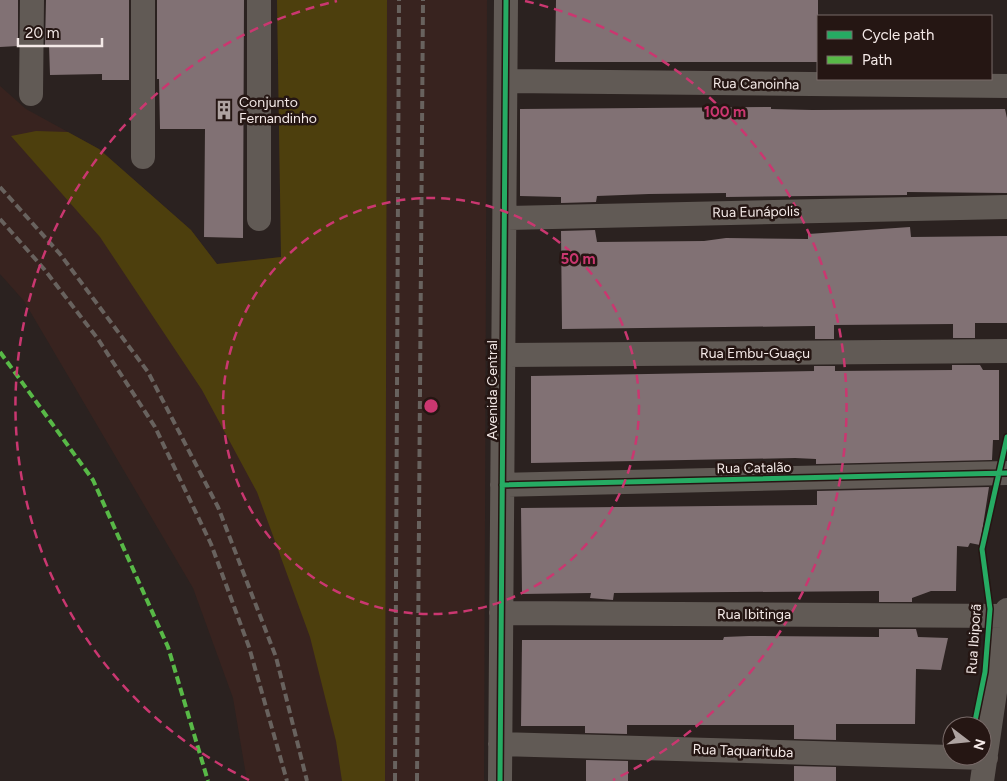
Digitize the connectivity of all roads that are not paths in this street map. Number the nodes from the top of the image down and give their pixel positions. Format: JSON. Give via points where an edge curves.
{"nodes":[{"id":1,"x":32,"y":0,"type":"edge"},
{"id":2,"x":143,"y":0,"type":"edge"},
{"id":3,"x":259,"y":0,"type":"edge"},
{"id":4,"x":506,"y":0,"type":"edge"},
{"id":5,"x":506,"y":81,"type":"junction"},
{"id":6,"x":1007,"y":86,"type":"edge"},
{"id":7,"x":31,"y":94,"type":"dead end"},
{"id":8,"x":144,"y":157,"type":"dead end"},
{"id":9,"x":1007,"y":207,"type":"edge"},
{"id":10,"x":505,"y":218,"type":"junction"},
{"id":11,"x":259,"y":219,"type":"dead end"},
{"id":12,"x":1007,"y":351,"type":"edge"},
{"id":13,"x":504,"y":355,"type":"junction"},
{"id":14,"x":1007,"y":473,"type":"edge"},
{"id":15,"x":502,"y":485,"type":"junction"},
{"id":16,"x":1007,"y":610,"type":"edge"},
{"id":17,"x":501,"y":612,"type":"junction"},
{"id":18,"x":1006,"y":616,"type":"edge"},
{"id":19,"x":992,"y":716,"type":"edge"},
{"id":20,"x":500,"y":744,"type":"junction"},
{"id":21,"x":942,"y":757,"type":"edge"},
{"id":22,"x":985,"y":766,"type":"edge"},
{"id":23,"x":500,"y":781,"type":"edge"},
{"id":24,"x":982,"y":781,"type":"edge"}],
"edges":[{"from":1,"to":7,"type":"street"},
{"from":2,"to":8,"type":"street"},
{"from":3,"to":11,"type":"street"},
{"from":4,"to":5,"type":"street","name":"Avenida Central"},
{"from":5,"to":6,"type":"street","name":"Rua Canoinha"},
{"from":5,"to":10,"type":"street","name":"Avenida Central"},
{"from":9,"to":10,"type":"street","name":"Rua Eunápolis"},
{"from":10,"to":13,"type":"street","name":"Avenida Central"},
{"from":12,"to":13,"type":"street","name":"Rua Embu-Guaçu"},
{"from":13,"to":15,"type":"street","name":"Avenida Central"},
{"from":14,"to":15,"type":"street","name":"Rua Catalão"},
{"from":15,"to":17,"type":"street","name":"Avenida Central"},
{"from":16,"to":18,"type":"street","name":"Rua Ibiporã"},
{"from":17,"to":18,"type":"street","name":"Rua Ibitinga"},
{"from":17,"to":20,"type":"street","name":"Avenida Central"},
{"from":18,"to":19,"type":"street","name":"Rua Ibiporã"},
{"from":20,"to":21,"type":"street","name":"Rua Taquarituba"},
{"from":20,"to":23,"type":"street","name":"Avenida Central"},
{"from":22,"to":24,"type":"street","name":"Rua Ibiporã"}]}
